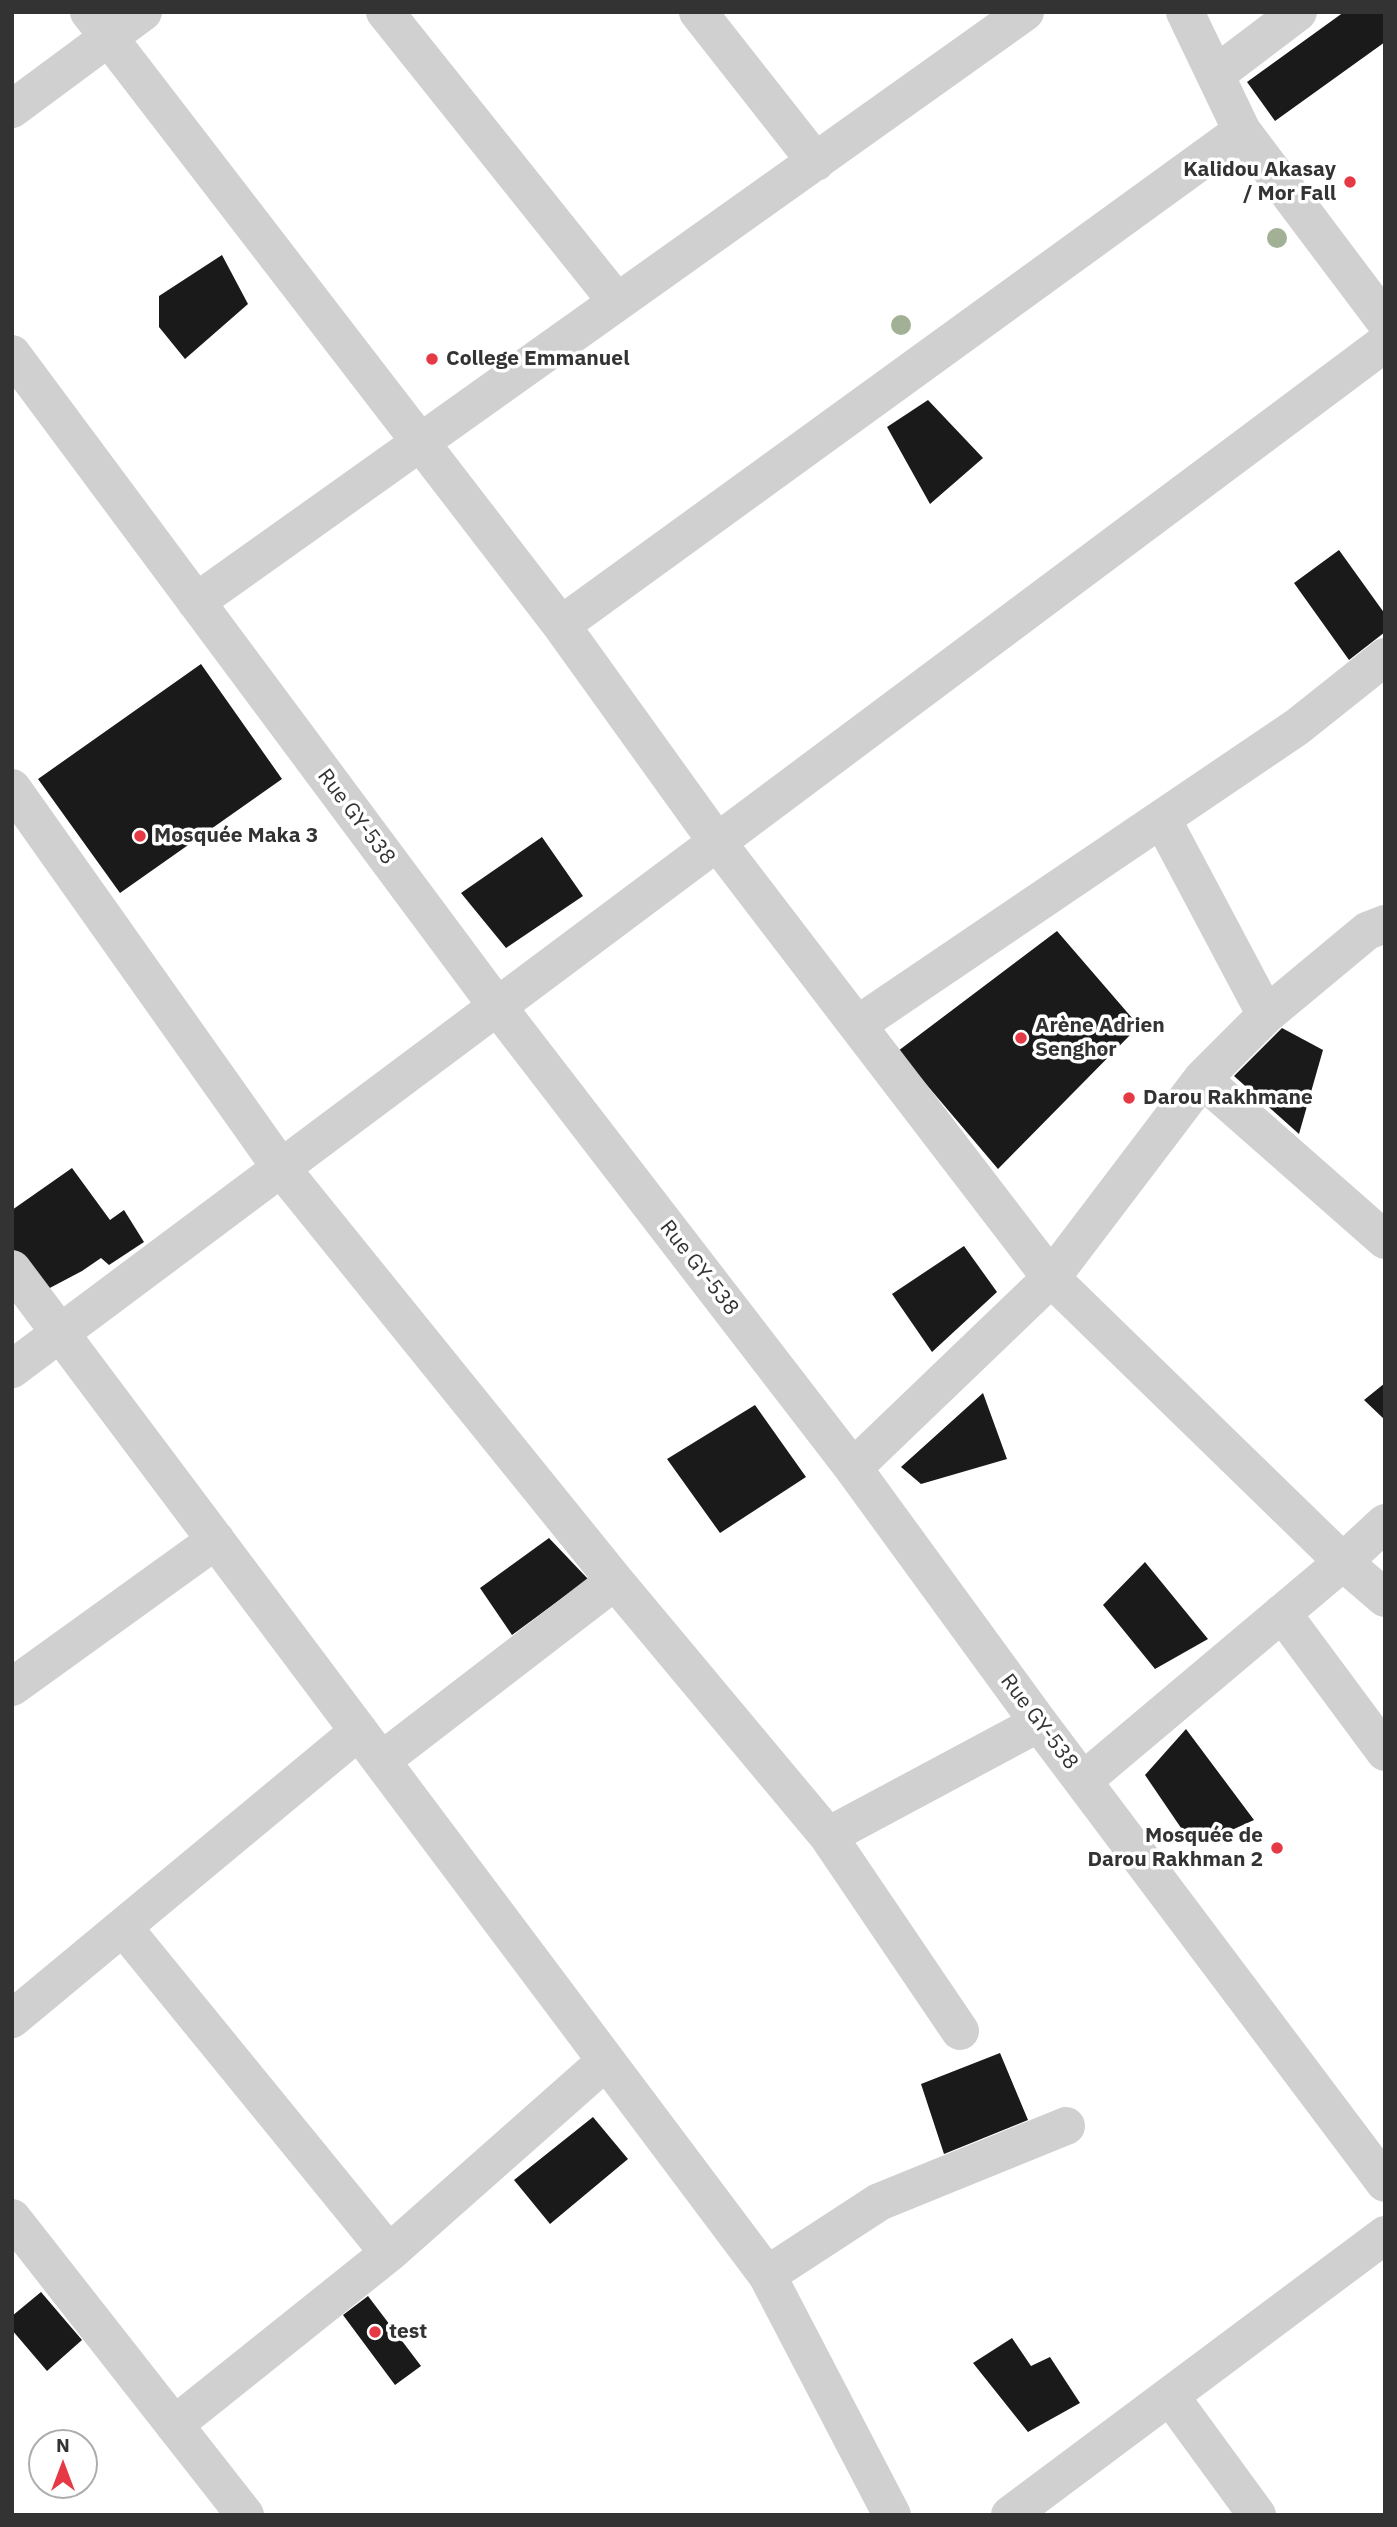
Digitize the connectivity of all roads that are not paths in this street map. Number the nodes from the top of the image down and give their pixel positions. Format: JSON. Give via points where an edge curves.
{"nodes":[{"id":1,"x":143,"y":12,"type":"edge"},
{"id":2,"x":385,"y":12,"type":"edge"},
{"id":3,"x":698,"y":12,"type":"edge"},
{"id":4,"x":1025,"y":12,"type":"edge"},
{"id":5,"x":1185,"y":12,"type":"edge"},
{"id":6,"x":1298,"y":12,"type":"edge"},
{"id":7,"x":98,"y":25,"type":"edge"},
{"id":8,"x":1215,"y":75,"type":"junction"},
{"id":9,"x":12,"y":109,"type":"edge"},
{"id":10,"x":1242,"y":131,"type":"junction"},
{"id":11,"x":816,"y":162,"type":"junction"},
{"id":12,"x":617,"y":302,"type":"junction"},
{"id":13,"x":1385,"y":321,"type":"edge"},
{"id":14,"x":1385,"y":343,"type":"edge"},
{"id":15,"x":12,"y":355,"type":"edge"},
{"id":16,"x":421,"y":442,"type":"junction"},
{"id":17,"x":196,"y":602,"type":"junction"},
{"id":18,"x":561,"y":625,"type":"junction"},
{"id":19,"x":1385,"y":657,"type":"edge"},
{"id":20,"x":12,"y":788,"type":"edge"},
{"id":21,"x":1161,"y":819,"type":"junction"},
{"id":22,"x":26,"y":837,"type":"edge"},
{"id":23,"x":717,"y":842,"type":"junction"},
{"id":24,"x":1385,"y":924,"type":"edge"},
{"id":25,"x":497,"y":1006,"type":"junction"},
{"id":26,"x":1266,"y":1016,"type":"junction"},
{"id":27,"x":857,"y":1025,"type":"junction"},
{"id":28,"x":1202,"y":1079,"type":"junction"},
{"id":29,"x":281,"y":1168,"type":"junction"},
{"id":30,"x":1385,"y":1240,"type":"edge"},
{"id":31,"x":12,"y":1269,"type":"edge"},
{"id":32,"x":1051,"y":1278,"type":"junction"},
{"id":33,"x":60,"y":1333,"type":"junction"},
{"id":34,"x":12,"y":1369,"type":"edge"},
{"id":35,"x":853,"y":1468,"type":"junction"},
{"id":36,"x":1385,"y":1523,"type":"edge"},
{"id":37,"x":216,"y":1540,"type":"junction"},
{"id":38,"x":1343,"y":1562,"type":"junction"},
{"id":39,"x":615,"y":1581,"type":"junction"},
{"id":40,"x":1385,"y":1598,"type":"edge"},
{"id":41,"x":1282,"y":1613,"type":"junction"},
{"id":42,"x":12,"y":1687,"type":"edge"},
{"id":43,"x":1039,"y":1723,"type":"junction"},
{"id":44,"x":370,"y":1746,"type":"junction"},
{"id":45,"x":1385,"y":1752,"type":"edge"},
{"id":46,"x":1084,"y":1780,"type":"junction"},
{"id":47,"x":828,"y":1836,"type":"junction"},
{"id":48,"x":123,"y":1927,"type":"junction"},
{"id":49,"x":12,"y":2020,"type":"edge"},
{"id":50,"x":960,"y":2031,"type":"dead end"},
{"id":51,"x":607,"y":2061,"type":"junction"},
{"id":52,"x":1066,"y":2126,"type":"dead end"},
{"id":53,"x":1385,"y":2183,"type":"edge"},
{"id":54,"x":12,"y":2218,"type":"edge"},
{"id":55,"x":1385,"y":2235,"type":"edge"},
{"id":56,"x":389,"y":2253,"type":"junction"},
{"id":57,"x":767,"y":2275,"type":"junction"},
{"id":58,"x":1170,"y":2396,"type":"junction"},
{"id":59,"x":174,"y":2425,"type":"junction"},
{"id":60,"x":244,"y":2515,"type":"edge"},
{"id":61,"x":892,"y":2515,"type":"edge"},
{"id":62,"x":1010,"y":2515,"type":"edge"},
{"id":63,"x":1257,"y":2515,"type":"edge"}],
"edges":[{"from":1,"to":7,"type":"street"},
{"from":2,"to":12,"type":"street"},
{"from":3,"to":11,"type":"street"},
{"from":4,"to":11,"type":"street"},
{"from":5,"to":8,"type":"street"},
{"from":6,"to":8,"type":"street"},
{"from":7,"to":9,"type":"street"},
{"from":7,"to":16,"type":"street"},
{"from":8,"to":10,"type":"street"},
{"from":10,"to":13,"type":"street"},
{"from":10,"to":18,"type":"street"},
{"from":11,"to":12,"type":"street"},
{"from":12,"to":16,"type":"street"},
{"from":14,"to":23,"type":"street"},
{"from":15,"to":17,"type":"street","name":"Rue GY-538"},
{"from":16,"to":17,"type":"street"},
{"from":16,"to":18,"type":"street"},
{"from":17,"to":25,"type":"street","name":"Rue GY-538"},
{"from":18,"to":23,"type":"street"},
{"from":19,"to":21,"type":"street","via":[[1297,727]]},
{"from":20,"to":22,"type":"street"},
{"from":21,"to":26,"type":"street"},
{"from":21,"to":27,"type":"street"},
{"from":22,"to":29,"type":"street"},
{"from":23,"to":25,"type":"street"},
{"from":23,"to":27,"type":"street"},
{"from":24,"to":26,"type":"street","via":[[1367,931]]},
{"from":25,"to":29,"type":"street"},
{"from":25,"to":35,"type":"street","name":"Rue GY-538"},
{"from":26,"to":28,"type":"street"},
{"from":27,"to":32,"type":"street"},
{"from":28,"to":30,"type":"street"},
{"from":28,"to":32,"type":"street"},
{"from":29,"to":33,"type":"street"},
{"from":29,"to":39,"type":"street"},
{"from":31,"to":33,"type":"street"},
{"from":32,"to":35,"type":"street"},
{"from":32,"to":38,"type":"street"},
{"from":33,"to":34,"type":"street"},
{"from":33,"to":37,"type":"street"},
{"from":35,"to":43,"type":"street","name":"Rue GY-538"},
{"from":36,"to":38,"type":"street"},
{"from":37,"to":42,"type":"street"},
{"from":37,"to":44,"type":"street"},
{"from":38,"to":40,"type":"street"},
{"from":38,"to":41,"type":"street"},
{"from":39,"to":44,"type":"street"},
{"from":39,"to":47,"type":"street"},
{"from":41,"to":45,"type":"street"},
{"from":41,"to":46,"type":"street"},
{"from":43,"to":46,"type":"street","name":"Rue GY-538"},
{"from":43,"to":47,"type":"street"},
{"from":44,"to":48,"type":"street"},
{"from":44,"to":51,"type":"street"},
{"from":46,"to":53,"type":"street","name":"Rue GY-538"},
{"from":47,"to":50,"type":"street"},
{"from":48,"to":49,"type":"street"},
{"from":48,"to":56,"type":"street"},
{"from":51,"to":56,"type":"street"},
{"from":51,"to":57,"type":"street"},
{"from":52,"to":57,"type":"street","via":[[878,2202]]},
{"from":54,"to":59,"type":"street"},
{"from":55,"to":58,"type":"street"},
{"from":56,"to":59,"type":"street"},
{"from":57,"to":61,"type":"street"},
{"from":58,"to":62,"type":"street"},
{"from":58,"to":63,"type":"street"},
{"from":59,"to":60,"type":"street"}]}
